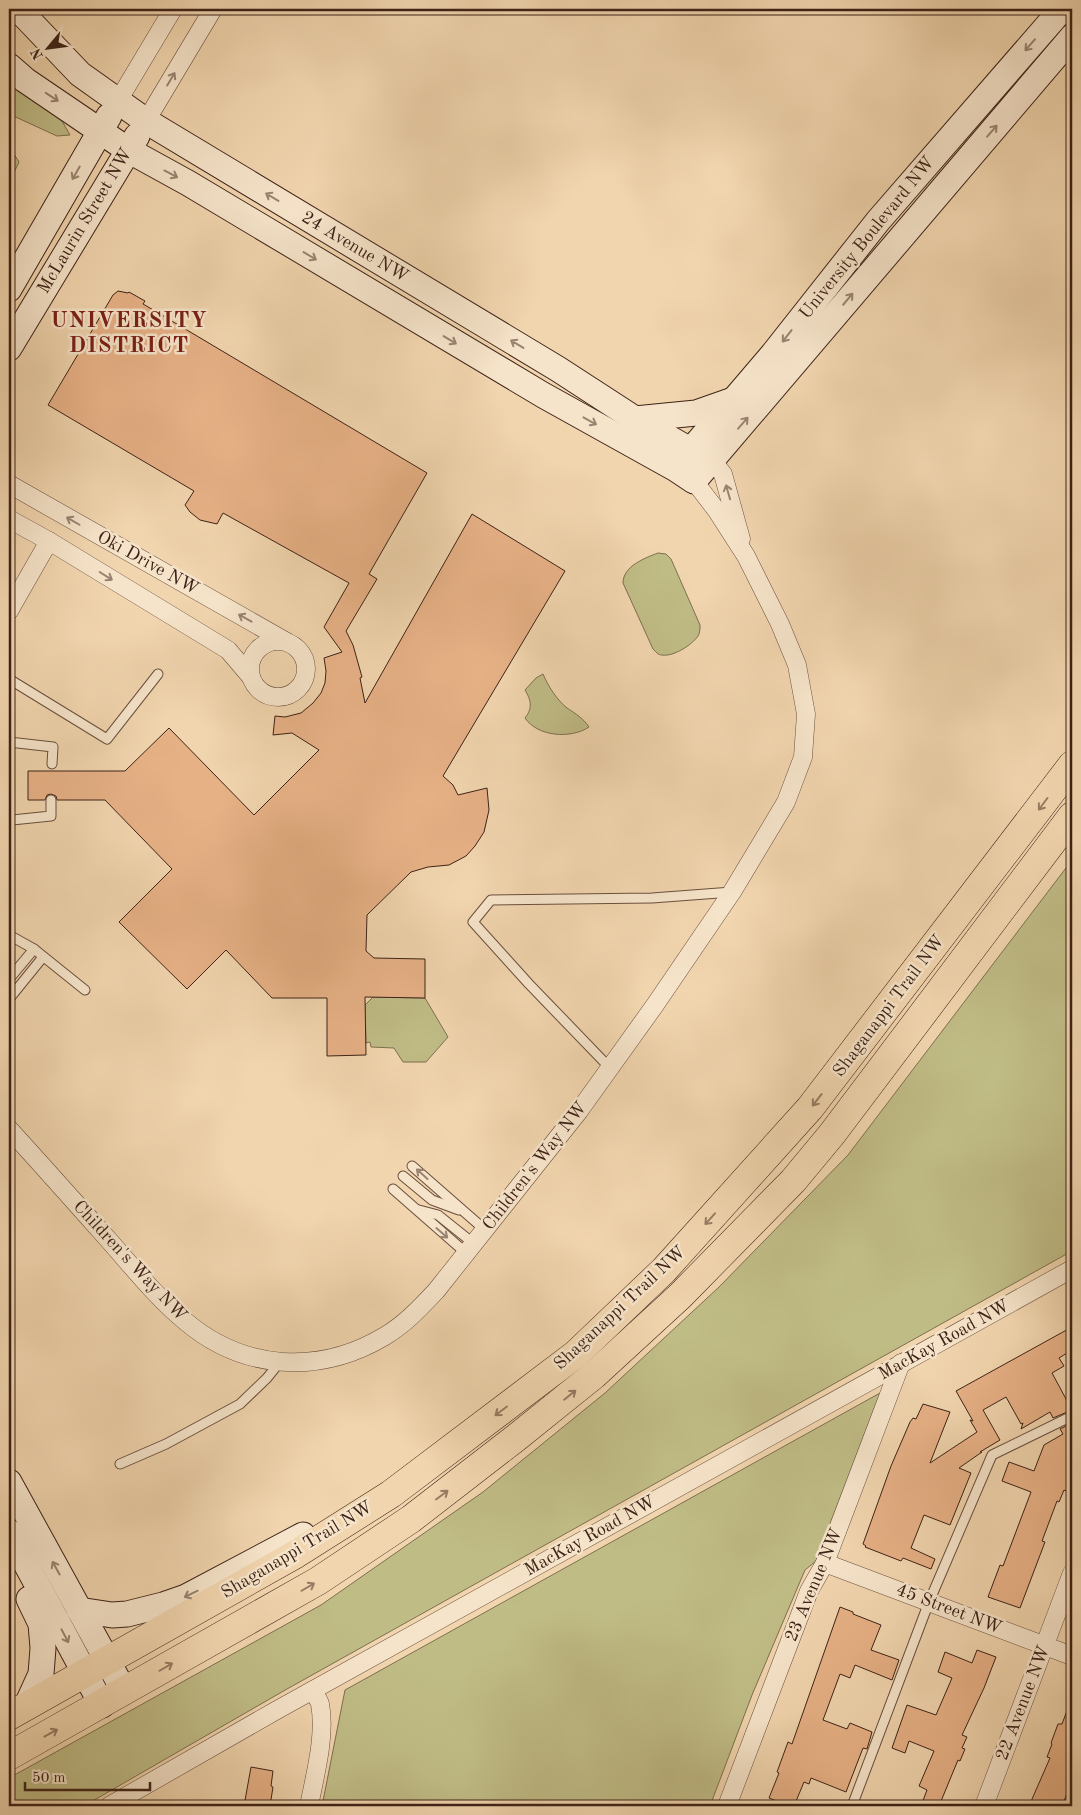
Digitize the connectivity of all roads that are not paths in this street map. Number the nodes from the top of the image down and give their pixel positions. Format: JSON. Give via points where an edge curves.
{"nodes":[{"id":1,"x":18,"y":9,"type":"edge"},
{"id":2,"x":173,"y":9,"type":"edge"},
{"id":3,"x":213,"y":9,"type":"edge"},
{"id":4,"x":1062,"y":9,"type":"edge"},
{"id":5,"x":1072,"y":37,"type":"edge"},
{"id":6,"x":9,"y":66,"type":"edge"},
{"id":7,"x":118,"y":101,"type":"junction"},
{"id":8,"x":146,"y":121,"type":"junction"},
{"id":9,"x":101,"y":131,"type":"junction"},
{"id":10,"x":128,"y":150,"type":"junction"},
{"id":11,"x":9,"y":289,"type":"edge"},
{"id":12,"x":9,"y":348,"type":"edge"},
{"id":13,"x":736,"y":399,"type":"junction"},
{"id":14,"x":635,"y":419,"type":"junction"},
{"id":15,"x":693,"y":465,"type":"junction"},
{"id":16,"x":9,"y":484,"type":"edge"},
{"id":17,"x":9,"y":518,"type":"edge"},
{"id":18,"x":49,"y":541,"type":"junction"},
{"id":19,"x":746,"y":556,"type":"junction"},
{"id":20,"x":9,"y":611,"type":"edge"},
{"id":21,"x":287,"y":642,"type":"junction"},
{"id":22,"x":158,"y":674,"type":"dead end"},
{"id":23,"x":252,"y":677,"type":"junction"},
{"id":24,"x":9,"y":679,"type":"edge"},
{"id":25,"x":9,"y":742,"type":"edge"},
{"id":26,"x":52,"y":764,"type":"dead end"},
{"id":27,"x":1072,"y":765,"type":"edge"},
{"id":28,"x":52,"y":800,"type":"dead end"},
{"id":29,"x":1072,"y":816,"type":"edge"},
{"id":30,"x":9,"y":818,"type":"edge"},
{"id":31,"x":732,"y":892,"type":"junction"},
{"id":32,"x":9,"y":935,"type":"edge"},
{"id":33,"x":34,"y":949,"type":"junction"},
{"id":34,"x":43,"y":957,"type":"junction"},
{"id":35,"x":9,"y":980,"type":"edge"},
{"id":36,"x":84,"y":990,"type":"dead end"},
{"id":37,"x":9,"y":999,"type":"edge"},
{"id":38,"x":610,"y":1068,"type":"junction"},
{"id":39,"x":9,"y":1129,"type":"edge"},
{"id":40,"x":412,"y":1166,"type":"dead end"},
{"id":41,"x":403,"y":1176,"type":"dead end"},
{"id":42,"x":393,"y":1189,"type":"dead end"},
{"id":43,"x":464,"y":1212,"type":"junction"},
{"id":44,"x":474,"y":1242,"type":"junction"},
{"id":45,"x":1072,"y":1269,"type":"edge"},
{"id":46,"x":278,"y":1363,"type":"junction"},
{"id":47,"x":901,"y":1363,"type":"junction"},
{"id":48,"x":1072,"y":1416,"type":"edge"},
{"id":49,"x":120,"y":1464,"type":"dead end"},
{"id":50,"x":9,"y":1482,"type":"edge"},
{"id":51,"x":390,"y":1494,"type":"junction"},
{"id":52,"x":9,"y":1532,"type":"edge"},
{"id":53,"x":9,"y":1559,"type":"edge"},
{"id":54,"x":825,"y":1563,"type":"junction"},
{"id":55,"x":1072,"y":1573,"type":"edge"},
{"id":56,"x":929,"y":1602,"type":"junction"},
{"id":57,"x":79,"y":1610,"type":"junction"},
{"id":58,"x":1044,"y":1646,"type":"junction"},
{"id":59,"x":1072,"y":1656,"type":"edge"},
{"id":60,"x":96,"y":1667,"type":"junction"},
{"id":61,"x":313,"y":1690,"type":"junction"},
{"id":62,"x":113,"y":1698,"type":"junction"},
{"id":63,"x":17,"y":1711,"type":"edge"},
{"id":64,"x":9,"y":1756,"type":"edge"},
{"id":65,"x":109,"y":1806,"type":"edge"},
{"id":66,"x":309,"y":1806,"type":"edge"},
{"id":67,"x":727,"y":1806,"type":"edge"},
{"id":68,"x":852,"y":1806,"type":"edge"},
{"id":69,"x":984,"y":1806,"type":"edge"}],
"edges":[{"from":1,"to":7,"type":"street","name":"24 Avenue NW","via":[[80,74]]},
{"from":2,"to":7,"type":"street"},
{"from":8,"to":3,"type":"street","one_way":true},
{"from":4,"to":13,"type":"street","name":"University Boulevard NW","one_way":true,"via":[[878,221]]},
{"from":15,"to":5,"type":"street","name":"University Boulevard NW","one_way":true},
{"from":6,"to":9,"type":"street","name":"24 Avenue NW","one_way":true},
{"from":7,"to":8,"type":"street","name":"24 Avenue NW"},
{"from":7,"to":9,"type":"street","name":"McLaurin Street NW"},
{"from":8,"to":10,"type":"street","name":"McLaurin Street NW"},
{"from":14,"to":8,"type":"street","name":"24 Avenue NW","one_way":true,"via":[[558,369]]},
{"from":9,"to":10,"type":"street","name":"24 Avenue NW"},
{"from":9,"to":11,"type":"street","name":"McLaurin Street NW","one_way":true},
{"from":10,"to":12,"type":"street","name":"McLaurin Street NW"},
{"from":10,"to":15,"type":"street","name":"24 Avenue NW","one_way":true,"via":[[543,395]]},
{"from":13,"to":14,"type":"street","via":[[696,414]]},
{"from":13,"to":15,"type":"street","name":"University Boulevard NW"},
{"from":14,"to":15,"type":"street","name":"24 Avenue NW"},
{"from":15,"to":19,"type":"street","name":"Children's Way NW"},
{"from":19,"to":15,"type":"street","name":"Children's Way NW","one_way":true,"via":[[723,474]]},
{"from":21,"to":16,"type":"street","name":"Oki Drive NW","one_way":true},
{"from":17,"to":18,"type":"street","name":"Oki Drive NW"},
{"from":18,"to":20,"type":"street"},
{"from":18,"to":23,"type":"street","name":"Oki Drive NW","one_way":true,"via":[[228,650]]},
{"from":19,"to":31,"type":"street","name":"Children's Way NW","via":[[797,665],[806,714],[803,757],[786,802]]},
{"from":21,"to":23,"type":"street","via":[[278,640],[262,646],[250,668]]},
{"from":21,"to":23,"type":"street","via":[[296,646],[305,662],[304,681],[298,688],[290,694],[272,696],[256,686]]},
{"from":22,"to":24,"type":"lane","via":[[107,739]]},
{"from":25,"to":26,"type":"lane","via":[[53,747]]},
{"from":27,"to":51,"type":"main road","name":"Shaganappi Trail NW","one_way":true,"via":[[810,1108],[664,1270],[576,1354]]},
{"from":28,"to":30,"type":"lane","via":[[51,816]]},
{"from":62,"to":29,"type":"main road","name":"Shaganappi Trail NW","one_way":true,"via":[[318,1581],[410,1519],[594,1375],[673,1303],[793,1181],[827,1140]]},
{"from":31,"to":38,"type":"street","name":"Children's Way NW"},
{"from":31,"to":38,"type":"lane","via":[[652,898],[491,900],[474,922]]},
{"from":32,"to":33,"type":"lane"},
{"from":33,"to":34,"type":"lane"},
{"from":33,"to":35,"type":"lane"},
{"from":34,"to":36,"type":"lane"},
{"from":34,"to":37,"type":"lane"},
{"from":38,"to":44,"type":"street","name":"Children's Way NW"},
{"from":39,"to":46,"type":"street","name":"Children's Way NW","via":[[160,1299],[186,1323],[244,1355]]},
{"from":43,"to":40,"type":"lane","one_way":true},
{"from":41,"to":43,"type":"lane","via":[[432,1200]]},
{"from":42,"to":44,"type":"lane","one_way":true,"via":[[416,1210],[438,1215]]},
{"from":43,"to":44,"type":"lane"},
{"from":44,"to":46,"type":"street","name":"Children's Way NW","via":[[436,1291],[411,1317],[386,1335],[362,1348],[330,1358],[306,1363]]},
{"from":45,"to":47,"type":"street","name":"MacKay Road NW"},
{"from":46,"to":49,"type":"lane","via":[[240,1404],[166,1444]]},
{"from":47,"to":54,"type":"street","name":"23 Avenue NW"},
{"from":47,"to":61,"type":"street","name":"MacKay Road NW"},
{"from":48,"to":56,"type":"lane","via":[[992,1455]]},
{"from":57,"to":50,"type":"street","one_way":true},
{"from":51,"to":57,"type":"street","one_way":true,"via":[[360,1506],[186,1597],[127,1614]]},
{"from":51,"to":60,"type":"main road","name":"Shaganappi Trail NW","via":[[296,1554]]},
{"from":52,"to":60,"type":"street","one_way":true},
{"from":53,"to":63,"type":"street","via":[[41,1624],[43,1648],[41,1674]]},
{"from":54,"to":56,"type":"street","name":"45 Street NW"},
{"from":54,"to":67,"type":"street","name":"23 Avenue NW","via":[[810,1592]]},
{"from":55,"to":58,"type":"street","name":"22 Avenue NW"},
{"from":56,"to":58,"type":"street","name":"45 Street NW"},
{"from":56,"to":68,"type":"lane"},
{"from":57,"to":60,"type":"street"},
{"from":58,"to":59,"type":"street","name":"45 Street NW"},
{"from":58,"to":69,"type":"street","name":"22 Avenue NW"},
{"from":60,"to":62,"type":"street"},
{"from":60,"to":63,"type":"main road","name":"Shaganappi Trail NW"},
{"from":61,"to":65,"type":"street","name":"MacKay Road NW"},
{"from":61,"to":66,"type":"street","via":[[320,1703],[321,1724]]},
{"from":64,"to":62,"type":"main road","name":"Shaganappi Trail NW","one_way":true}]}
